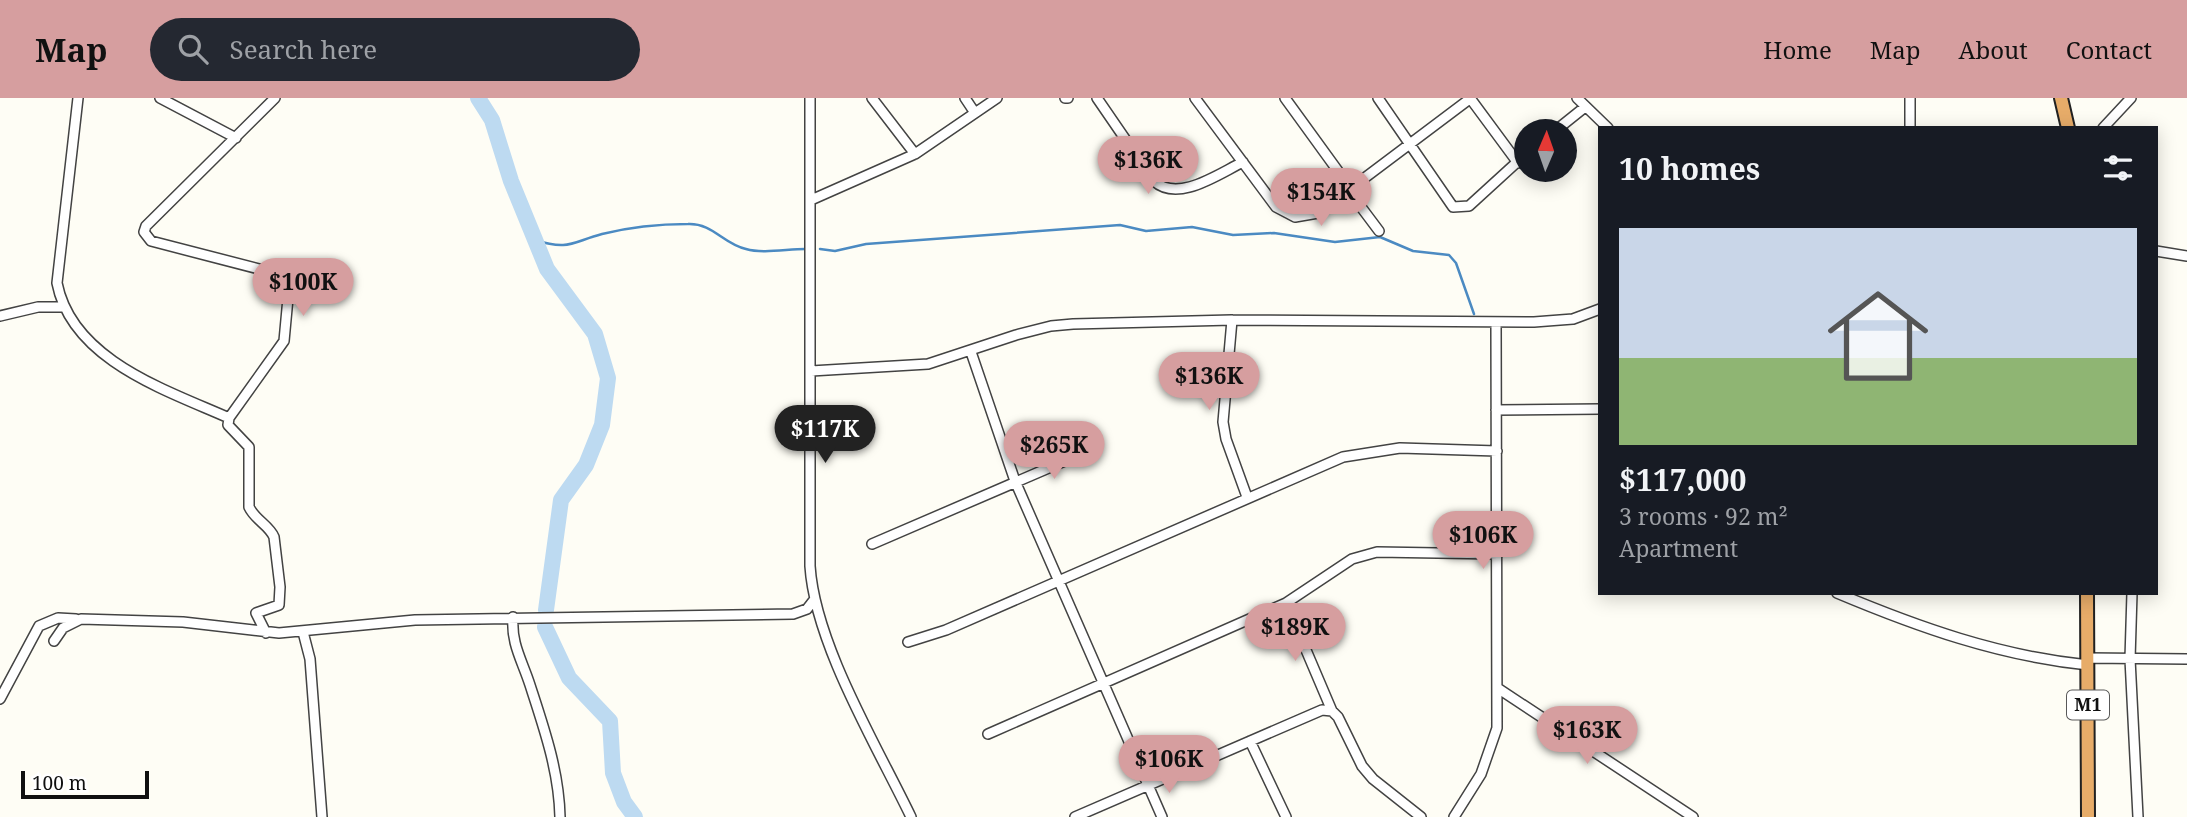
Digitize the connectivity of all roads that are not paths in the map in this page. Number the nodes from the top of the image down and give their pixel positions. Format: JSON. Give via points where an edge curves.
{"nodes":[{"id":1,"x":78,"y":98,"type":"edge"},
{"id":2,"x":160,"y":98,"type":"edge"},
{"id":3,"x":275,"y":98,"type":"edge"},
{"id":4,"x":810,"y":98,"type":"edge"},
{"id":5,"x":872,"y":98,"type":"edge"},
{"id":6,"x":965,"y":98,"type":"edge"},
{"id":7,"x":997,"y":98,"type":"edge"},
{"id":8,"x":1097,"y":98,"type":"edge"},
{"id":9,"x":1195,"y":98,"type":"edge"},
{"id":10,"x":1285,"y":98,"type":"edge"},
{"id":11,"x":1378,"y":98,"type":"edge"},
{"id":12,"x":1470,"y":98,"type":"edge"},
{"id":13,"x":1577,"y":98,"type":"edge"},
{"id":14,"x":1910,"y":98,"type":"edge"},
{"id":15,"x":2061,"y":98,"type":"edge"},
{"id":16,"x":2131,"y":98,"type":"edge"},
{"id":17,"x":1585,"y":107,"type":"junction"},
{"id":18,"x":975,"y":113,"type":"junction"},
{"id":19,"x":1570,"y":119,"type":"edge"},
{"id":20,"x":1606,"y":126,"type":"edge"},
{"id":21,"x":1910,"y":126,"type":"edge"},
{"id":22,"x":2068,"y":126,"type":"edge"},
{"id":23,"x":2105,"y":126,"type":"edge"},
{"id":24,"x":236,"y":138,"type":"junction"},
{"id":25,"x":1411,"y":145,"type":"junction"},
{"id":26,"x":915,"y":155,"type":"junction"},
{"id":27,"x":1514,"y":158,"type":"edge"},
{"id":28,"x":1243,"y":162,"type":"junction"},
{"id":29,"x":1514,"y":167,"type":"edge"},
{"id":30,"x":1350,"y":190,"type":"junction"},
{"id":31,"x":811,"y":200,"type":"junction"},
{"id":32,"x":1379,"y":231,"type":"dead end"},
{"id":33,"x":2158,"y":251,"type":"edge"},
{"id":34,"x":2187,"y":256,"type":"edge"},
{"id":35,"x":61,"y":307,"type":"junction"},
{"id":36,"x":1598,"y":310,"type":"edge"},
{"id":37,"x":0,"y":316,"type":"edge"},
{"id":38,"x":1232,"y":320,"type":"junction"},
{"id":39,"x":1496,"y":322,"type":"junction"},
{"id":40,"x":971,"y":352,"type":"junction"},
{"id":41,"x":811,"y":371,"type":"junction"},
{"id":42,"x":1598,"y":409,"type":"edge"},
{"id":43,"x":1496,"y":410,"type":"junction"},
{"id":44,"x":229,"y":418,"type":"junction"},
{"id":45,"x":1497,"y":451,"type":"junction"},
{"id":46,"x":1080,"y":454,"type":"dead end"},
{"id":47,"x":1015,"y":481,"type":"junction"},
{"id":48,"x":1247,"y":497,"type":"junction"},
{"id":49,"x":872,"y":544,"type":"dead end"},
{"id":50,"x":1498,"y":554,"type":"junction"},
{"id":51,"x":1059,"y":582,"type":"junction"},
{"id":52,"x":2087,"y":595,"type":"edge"},
{"id":53,"x":2132,"y":595,"type":"edge"},
{"id":54,"x":1849,"y":596,"type":"edge"},
{"id":55,"x":814,"y":600,"type":"junction"},
{"id":56,"x":1286,"y":603,"type":"junction"},
{"id":57,"x":513,"y":617,"type":"junction"},
{"id":58,"x":81,"y":619,"type":"junction"},
{"id":59,"x":303,"y":632,"type":"junction"},
{"id":60,"x":266,"y":633,"type":"junction"},
{"id":61,"x":54,"y":641,"type":"dead end"},
{"id":62,"x":908,"y":642,"type":"dead end"},
{"id":63,"x":2130,"y":659,"type":"junction"},
{"id":64,"x":2187,"y":659,"type":"edge"},
{"id":65,"x":2088,"y":662,"type":"junction"},
{"id":66,"x":1104,"y":684,"type":"junction"},
{"id":67,"x":1499,"y":689,"type":"junction"},
{"id":68,"x":0,"y":699,"type":"edge"},
{"id":69,"x":1332,"y":711,"type":"junction"},
{"id":70,"x":988,"y":734,"type":"dead end"},
{"id":71,"x":1250,"y":741,"type":"junction"},
{"id":72,"x":1149,"y":784,"type":"junction"},
{"id":73,"x":322,"y":817,"type":"edge"},
{"id":74,"x":560,"y":817,"type":"edge"},
{"id":75,"x":912,"y":817,"type":"edge"},
{"id":76,"x":1075,"y":817,"type":"edge"},
{"id":77,"x":1162,"y":817,"type":"edge"},
{"id":78,"x":1286,"y":817,"type":"edge"},
{"id":79,"x":1421,"y":817,"type":"edge"},
{"id":80,"x":1454,"y":817,"type":"edge"},
{"id":81,"x":1693,"y":817,"type":"edge"},
{"id":82,"x":2088,"y":817,"type":"edge"},
{"id":83,"x":2138,"y":817,"type":"edge"}],
"edges":[{"from":1,"to":35,"type":"street","via":[[57,284]]},
{"from":2,"to":24,"type":"street"},
{"from":3,"to":24,"type":"street"},
{"from":4,"to":31,"type":"street"},
{"from":5,"to":26,"type":"street"},
{"from":6,"to":18,"type":"street"},
{"from":7,"to":18,"type":"street"},
{"from":8,"to":28,"type":"street","via":[[1159,186],[1173,190],[1188,187]]},
{"from":9,"to":28,"type":"street"},
{"from":10,"to":30,"type":"street"},
{"from":11,"to":25,"type":"street"},
{"from":12,"to":25,"type":"street"},
{"from":12,"to":27,"type":"street"},
{"from":13,"to":17,"type":"street"},
{"from":14,"to":21,"type":"street"},
{"from":15,"to":22,"type":"highway"},
{"from":16,"to":23,"type":"street"},
{"from":17,"to":19,"type":"street"},
{"from":17,"to":20,"type":"street"},
{"from":18,"to":26,"type":"street"},
{"from":24,"to":44,"type":"street","via":[[144,232],[150,241],[263,270],[285,287],[288,319],[284,341]]},
{"from":25,"to":29,"type":"street","via":[[1458,209],[1469,206]]},
{"from":25,"to":30,"type":"street"},
{"from":26,"to":31,"type":"street"},
{"from":28,"to":30,"type":"street","via":[[1276,207],[1296,217],[1318,213]]},
{"from":30,"to":32,"type":"street"},
{"from":31,"to":41,"type":"street"},
{"from":33,"to":34,"type":"street"},
{"from":35,"to":37,"type":"street"},
{"from":35,"to":44,"type":"street","via":[[93,346],[156,385]]},
{"from":36,"to":39,"type":"street","via":[[1562,320]]},
{"from":38,"to":39,"type":"street"},
{"from":38,"to":40,"type":"street","via":[[1051,326]]},
{"from":38,"to":48,"type":"street","via":[[1223,422]]},
{"from":39,"to":43,"type":"street"},
{"from":40,"to":41,"type":"street","via":[[918,365]]},
{"from":40,"to":47,"type":"street"},
{"from":41,"to":55,"type":"street","via":[[810,566]]},
{"from":42,"to":43,"type":"street"},
{"from":43,"to":45,"type":"street"},
{"from":44,"to":60,"type":"street","via":[[230,430],[250,447],[248,507],[274,537],[279,605],[256,613]]},
{"from":45,"to":48,"type":"street","via":[[1400,448],[1363,452]]},
{"from":45,"to":50,"type":"street"},
{"from":46,"to":47,"type":"street"},
{"from":47,"to":49,"type":"street"},
{"from":47,"to":51,"type":"street"},
{"from":48,"to":51,"type":"street"},
{"from":50,"to":56,"type":"street","via":[[1368,553]]},
{"from":50,"to":67,"type":"street"},
{"from":51,"to":62,"type":"street","via":[[946,631]]},
{"from":51,"to":66,"type":"street"},
{"from":52,"to":65,"type":"highway","number":"M1"},
{"from":53,"to":63,"type":"street"},
{"from":54,"to":65,"type":"street","via":[[1966,643],[2047,661]]},
{"from":55,"to":57,"type":"street","via":[[807,609],[793,614]]},
{"from":55,"to":75,"type":"street","via":[[835,656]]},
{"from":56,"to":66,"type":"street"},
{"from":56,"to":69,"type":"street"},
{"from":57,"to":59,"type":"street","via":[[415,620]]},
{"from":57,"to":74,"type":"street","via":[[515,650],[557,776]]},
{"from":58,"to":60,"type":"street","via":[[183,622]]},
{"from":58,"to":61,"type":"street","via":[[63,628]]},
{"from":58,"to":68,"type":"street","via":[[58,618],[39,626]]},
{"from":59,"to":60,"type":"street"},
{"from":59,"to":73,"type":"street","via":[[310,659]]},
{"from":63,"to":64,"type":"street"},
{"from":63,"to":65,"type":"street"},
{"from":63,"to":83,"type":"street"},
{"from":65,"to":82,"type":"highway","number":"M1"},
{"from":66,"to":70,"type":"street"},
{"from":66,"to":72,"type":"street"},
{"from":67,"to":80,"type":"street","via":[[1491,752]]},
{"from":67,"to":81,"type":"street"},
{"from":69,"to":71,"type":"street","via":[[1313,712]]},
{"from":69,"to":79,"type":"street","via":[[1362,766]]},
{"from":71,"to":72,"type":"street"},
{"from":71,"to":78,"type":"street"},
{"from":72,"to":76,"type":"street"},
{"from":72,"to":77,"type":"street"}]}
